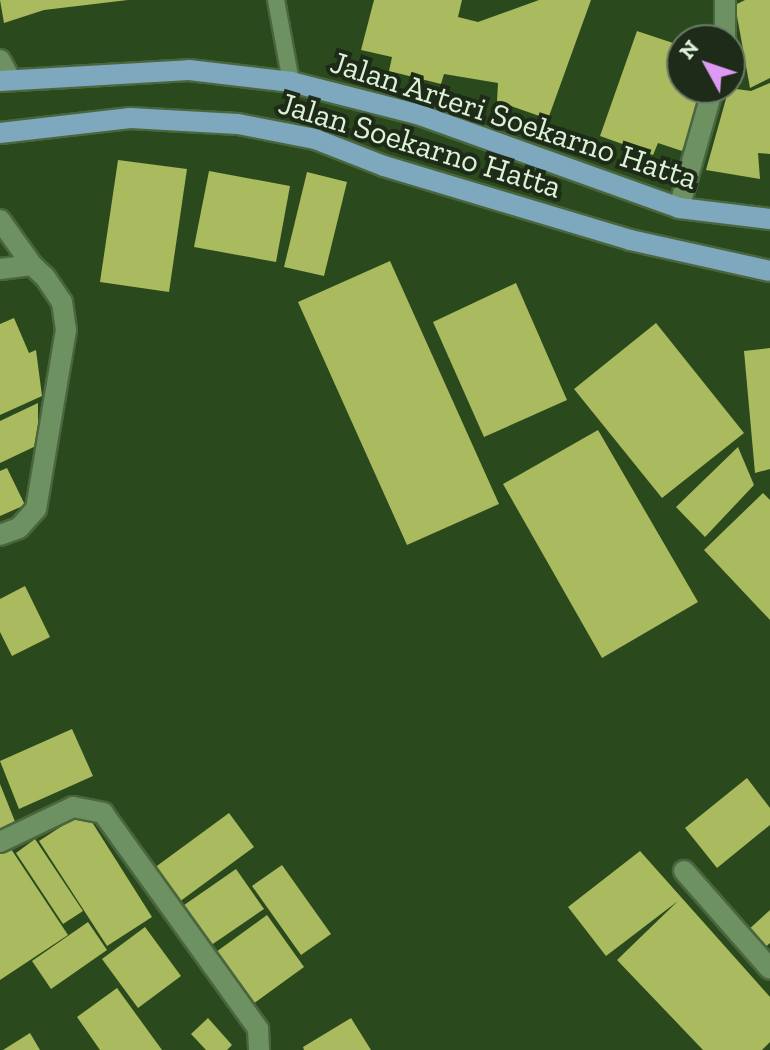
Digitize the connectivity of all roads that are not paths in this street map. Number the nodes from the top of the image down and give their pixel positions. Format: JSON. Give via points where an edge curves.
{"nodes":[{"id":1,"x":276,"y":0,"type":"edge"},
{"id":2,"x":725,"y":0,"type":"edge"},
{"id":3,"x":725,"y":24,"type":"edge"},
{"id":4,"x":0,"y":60,"type":"edge"},
{"id":5,"x":5,"y":80,"type":"edge"},
{"id":6,"x":291,"y":82,"type":"junction"},
{"id":7,"x":708,"y":104,"type":"edge"},
{"id":8,"x":0,"y":133,"type":"edge"},
{"id":9,"x":679,"y":208,"type":"junction"},
{"id":10,"x":770,"y":219,"type":"edge"},
{"id":11,"x":0,"y":220,"type":"edge"},
{"id":12,"x":32,"y":265,"type":"junction"},
{"id":13,"x":0,"y":269,"type":"edge"},
{"id":14,"x":770,"y":271,"type":"edge"},
{"id":15,"x":0,"y":535,"type":"edge"},
{"id":16,"x":0,"y":842,"type":"edge"},
{"id":17,"x":684,"y":871,"type":"dead end"},
{"id":18,"x":770,"y":969,"type":"edge"},
{"id":19,"x":259,"y":1050,"type":"edge"}],
"edges":[{"from":1,"to":6,"type":"lane"},
{"from":2,"to":3,"type":"street"},
{"from":4,"to":5,"type":"street"},
{"from":5,"to":6,"type":"main road","name":"Jalan Arteri Soekarno Hatta","via":[[189,70]]},
{"from":6,"to":9,"type":"main road","name":"Jalan Arteri Soekarno Hatta","via":[[417,114]]},
{"from":7,"to":9,"type":"street"},
{"from":8,"to":14,"type":"main road","name":"Jalan Soekarno Hatta","via":[[130,118],[238,124],[315,139],[384,166],[630,240]]},
{"from":9,"to":10,"type":"main road","name":"Jalan Arteri Soekarno Hatta"},
{"from":11,"to":12,"type":"street"},
{"from":12,"to":13,"type":"street"},
{"from":12,"to":15,"type":"street","via":[[62,302],[66,330],[40,491],[27,522]]},
{"from":16,"to":19,"type":"street","via":[[73,807],[103,813],[258,1029]]},
{"from":17,"to":18,"type":"street"}]}
